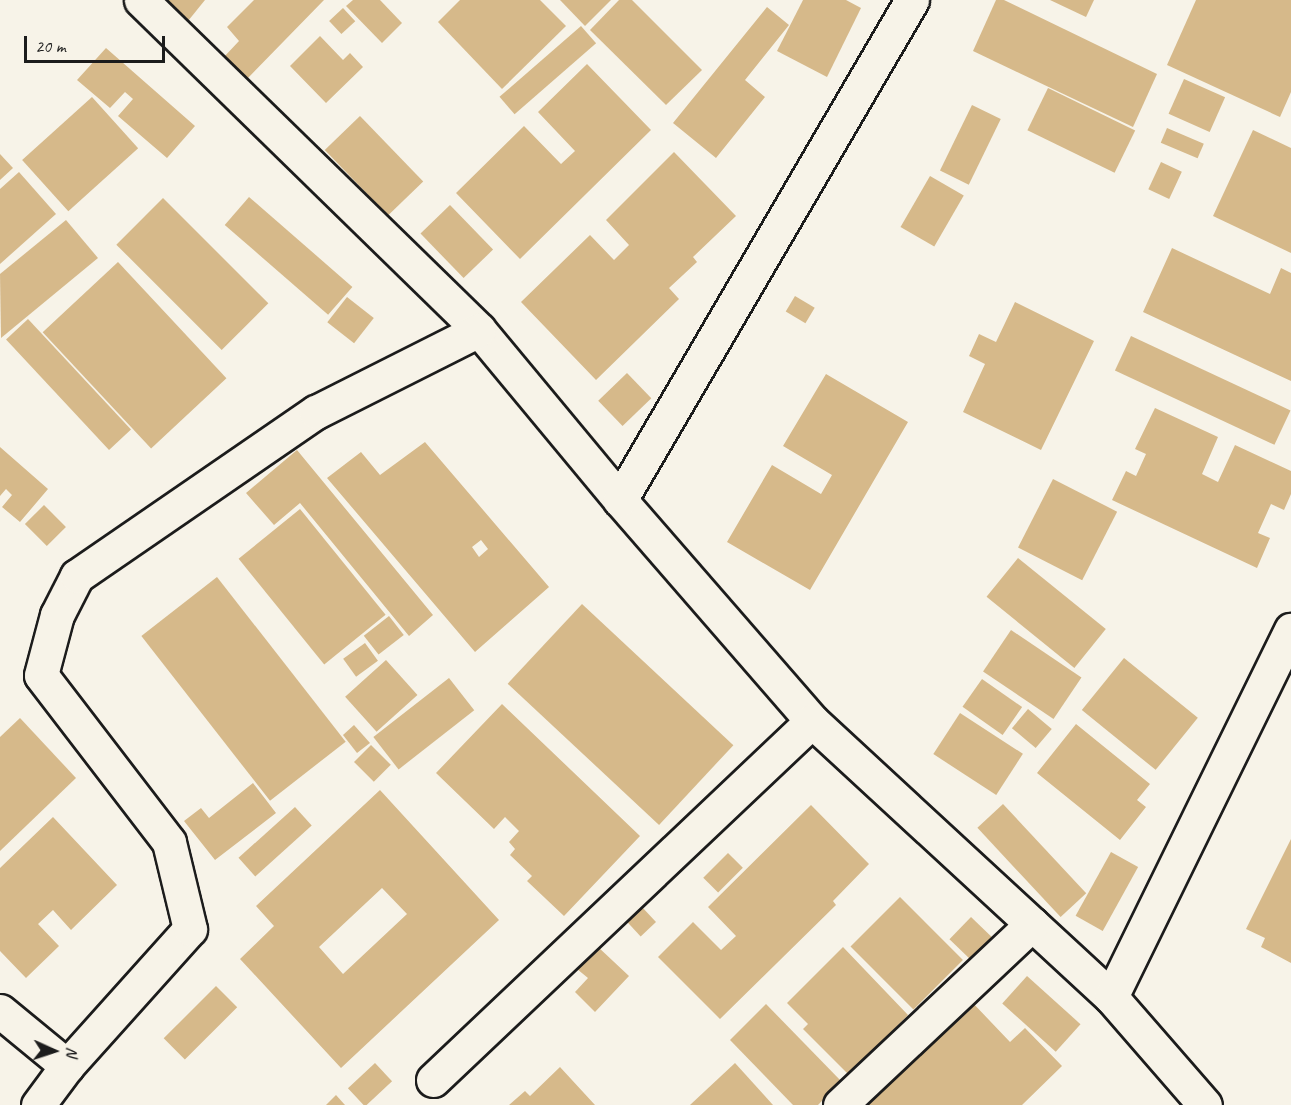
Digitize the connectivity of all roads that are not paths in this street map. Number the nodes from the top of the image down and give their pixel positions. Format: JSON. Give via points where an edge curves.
{"nodes":[{"id":1,"x":141,"y":0,"type":"edge"},
{"id":2,"x":912,"y":0,"type":"edge"},
{"id":3,"x":479,"y":330,"type":"junction"},
{"id":4,"x":620,"y":501,"type":"junction"},
{"id":5,"x":1291,"y":630,"type":"edge"},
{"id":6,"x":812,"y":721,"type":"junction"},
{"id":7,"x":1032,"y":924,"type":"junction"},
{"id":8,"x":1111,"y":997,"type":"junction"},
{"id":9,"x":0,"y":1011,"type":"edge"},
{"id":10,"x":67,"y":1066,"type":"junction"},
{"id":11,"x":434,"y":1080,"type":"dead end"},
{"id":12,"x":38,"y":1105,"type":"edge"},
{"id":13,"x":840,"y":1105,"type":"edge"},
{"id":14,"x":1206,"y":1105,"type":"edge"}],
"edges":[{"from":1,"to":3,"type":"street"},
{"from":2,"to":4,"type":"street"},
{"from":3,"to":4,"type":"street"},
{"from":3,"to":10,"type":"street","via":[[316,412],[77,576],[57,615],[41,675],[169,842],[190,929]]},
{"from":4,"to":6,"type":"street"},
{"from":5,"to":8,"type":"street"},
{"from":6,"to":7,"type":"street"},
{"from":6,"to":11,"type":"street"},
{"from":7,"to":8,"type":"street"},
{"from":7,"to":13,"type":"street"},
{"from":8,"to":14,"type":"street"},
{"from":9,"to":10,"type":"street"},
{"from":10,"to":12,"type":"street"}]}
